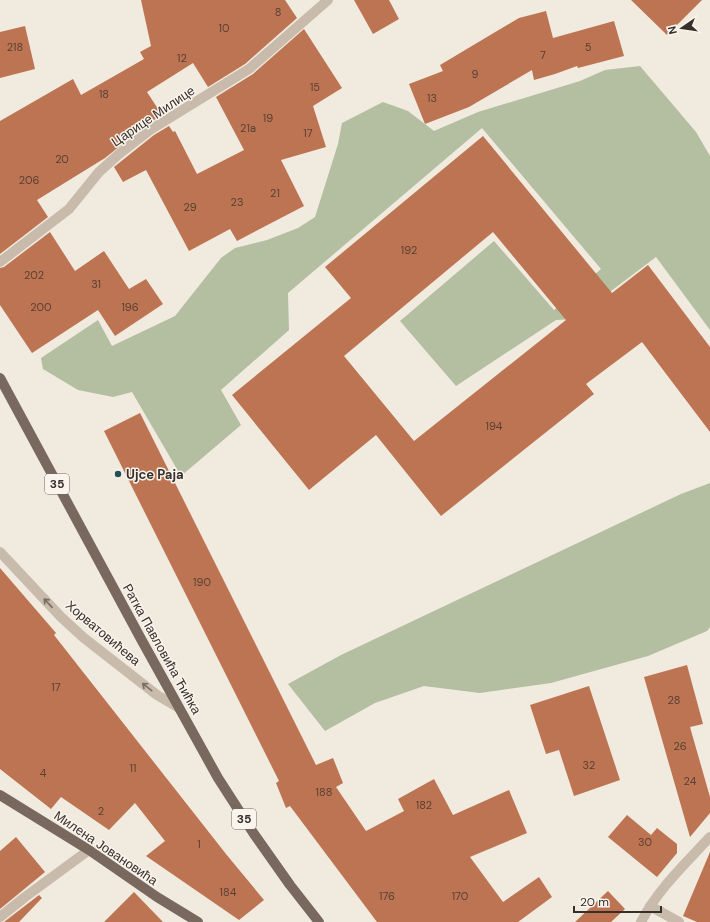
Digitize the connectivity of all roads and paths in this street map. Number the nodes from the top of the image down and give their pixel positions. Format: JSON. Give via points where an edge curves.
{"nodes":[{"id":1,"x":328,"y":0,"type":"edge"},
{"id":2,"x":0,"y":262,"type":"edge"},
{"id":3,"x":0,"y":378,"type":"edge"},
{"id":4,"x":0,"y":552,"type":"edge"},
{"id":5,"x":179,"y":708,"type":"junction"},
{"id":6,"x":0,"y":795,"type":"edge"},
{"id":7,"x":710,"y":837,"type":"edge"},
{"id":8,"x":89,"y":850,"type":"junction"},
{"id":9,"x":650,"y":906,"type":"junction"},
{"id":10,"x":0,"y":917,"type":"edge"},
{"id":11,"x":198,"y":922,"type":"edge"},
{"id":12,"x":319,"y":922,"type":"edge"},
{"id":13,"x":641,"y":922,"type":"edge"},
{"id":14,"x":679,"y":922,"type":"edge"}],
"edges":[{"from":1,"to":2,"type":"street","name":"Царице Милице","via":[[250,69],[150,130],[119,154],[99,172],[70,209]]},
{"from":3,"to":5,"type":"main road","name":"Ратка Павловића Ћићка","number":"35"},
{"from":5,"to":4,"type":"street","name":"Хорватовићева","one_way":true,"via":[[157,695],[84,638]]},
{"from":5,"to":12,"type":"main road","name":"Ратка Павловића Ћићка","number":"35","via":[[218,778],[250,828]]},
{"from":6,"to":8,"type":"main road","name":"Милена Јовановића"},
{"from":7,"to":9,"type":"street"},
{"from":8,"to":10,"type":"street"},
{"from":8,"to":11,"type":"main road","name":"Милена Јовановића","via":[[157,898]]},
{"from":9,"to":13,"type":"street"},
{"from":9,"to":14,"type":"street"}]}
